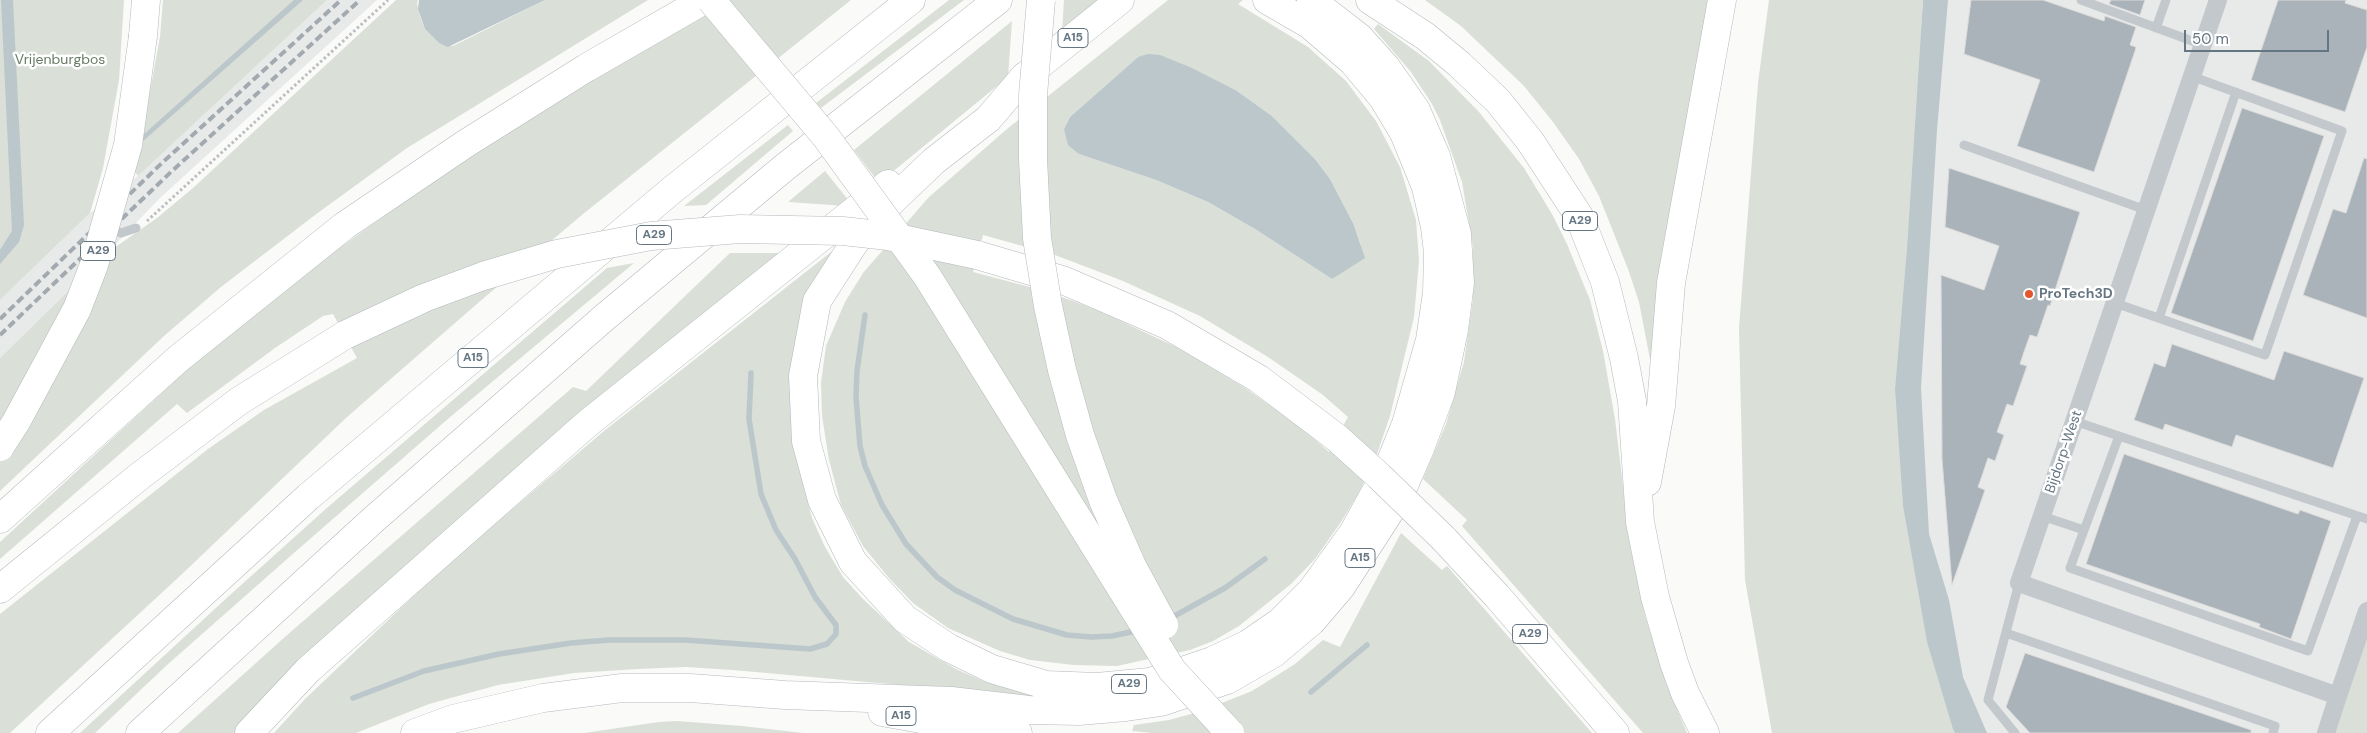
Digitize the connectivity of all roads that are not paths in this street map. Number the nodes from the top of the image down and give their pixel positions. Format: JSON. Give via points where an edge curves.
{"nodes":[{"id":1,"x":146,"y":0,"type":"edge"},
{"id":2,"x":704,"y":0,"type":"edge"},
{"id":3,"x":711,"y":0,"type":"edge"},
{"id":4,"x":911,"y":0,"type":"edge"},
{"id":5,"x":998,"y":0,"type":"edge"},
{"id":6,"x":1041,"y":0,"type":"edge"},
{"id":7,"x":1120,"y":0,"type":"edge"},
{"id":8,"x":1268,"y":0,"type":"edge"},
{"id":9,"x":1311,"y":0,"type":"edge"},
{"id":10,"x":1370,"y":0,"type":"edge"},
{"id":11,"x":1722,"y":0,"type":"edge"},
{"id":12,"x":2081,"y":0,"type":"edge"},
{"id":13,"x":2166,"y":0,"type":"edge"},
{"id":14,"x":2218,"y":0,"type":"edge"},
{"id":15,"x":2156,"y":28,"type":"junction"},
{"id":16,"x":2202,"y":45,"type":"junction"},
{"id":17,"x":1025,"y":76,"type":"junction"},
{"id":18,"x":2191,"y":76,"type":"junction"},
{"id":19,"x":2236,"y":92,"type":"junction"},
{"id":20,"x":1964,"y":145,"type":"dead end"},
{"id":21,"x":2146,"y":210,"type":"junction"},
{"id":22,"x":103,"y":219,"type":"dead end"},
{"id":23,"x":136,"y":228,"type":"road end"},
{"id":24,"x":2114,"y":303,"type":"junction"},
{"id":25,"x":2159,"y":318,"type":"junction"},
{"id":26,"x":2074,"y":421,"type":"junction"},
{"id":27,"x":2119,"y":436,"type":"junction"},
{"id":28,"x":0,"y":447,"type":"edge"},
{"id":29,"x":2042,"y":516,"type":"junction"},
{"id":30,"x":2357,"y":516,"type":"junction"},
{"id":31,"x":0,"y":519,"type":"edge"},
{"id":32,"x":2367,"y":519,"type":"edge"},
{"id":33,"x":1640,"y":522,"type":"junction"},
{"id":34,"x":2084,"y":530,"type":"junction"},
{"id":35,"x":2019,"y":583,"type":"junction"},
{"id":36,"x":0,"y":588,"type":"edge"},
{"id":37,"x":2367,"y":611,"type":"edge"},
{"id":38,"x":2006,"y":633,"type":"junction"},
{"id":39,"x":785,"y":695,"type":"junction"},
{"id":40,"x":2338,"y":696,"type":"junction"},
{"id":41,"x":50,"y":733,"type":"edge"},
{"id":42,"x":140,"y":733,"type":"edge"},
{"id":43,"x":249,"y":733,"type":"edge"},
{"id":44,"x":415,"y":733,"type":"edge"},
{"id":45,"x":1018,"y":733,"type":"edge"},
{"id":46,"x":1232,"y":733,"type":"edge"},
{"id":47,"x":1615,"y":733,"type":"edge"},
{"id":48,"x":1705,"y":733,"type":"edge"},
{"id":49,"x":2015,"y":733,"type":"edge"},
{"id":50,"x":2273,"y":733,"type":"edge"},
{"id":51,"x":2326,"y":733,"type":"edge"}],
"edges":[{"from":1,"to":28,"type":"highway","number":"A29","bridge":true,"via":[[128,145],[94,265],[77,309]]},
{"from":2,"to":31,"type":"highway","via":[[464,144],[344,226],[178,359]]},
{"from":3,"to":46,"type":"highway","bridge":true,"via":[[826,137],[927,276],[1172,670]]},
{"from":4,"to":41,"type":"highway","number":"A15","via":[[672,190],[308,498]]},
{"from":5,"to":42,"type":"highway","via":[[784,167],[605,317],[373,520]]},
{"from":6,"to":46,"type":"highway","number":"A15","bridge":true,"via":[[1033,96],[1034,195],[1037,238],[1062,370],[1103,500],[1132,566],[1196,680]]},
{"from":7,"to":17,"type":"highway","number":"A15"},
{"from":8,"to":17,"type":"highway","number":"A29","via":[[1310,25],[1353,62],[1383,98],[1407,139],[1426,187],[1435,227],[1438,274],[1430,340],[1415,397],[1394,455],[1365,513],[1326,573],[1280,622],[1248,644],[1212,661],[1150,682],[1097,687],[1046,685],[992,669],[949,648],[905,619],[853,562],[822,500],[806,441],[803,376],[818,301],[855,242],[888,206],[934,161],[988,119]]},
{"from":9,"to":39,"type":"highway","number":"A15","via":[[1359,37],[1392,74],[1416,110],[1436,156],[1458,234],[1460,283],[1441,392],[1398,499],[1342,588],[1312,621],[1274,653],[1227,680],[1161,702],[1079,711],[1029,710],[951,701]]},
{"from":10,"to":33,"type":"highway","number":"A29","via":[[1425,36],[1498,101],[1530,140],[1579,216],[1605,282],[1624,358],[1632,401]]},
{"from":11,"to":33,"type":"highway","number":"A29","via":[[1672,283],[1661,406]]},
{"from":12,"to":15,"type":"lane"},
{"from":13,"to":15,"type":"lane"},
{"from":14,"to":16,"type":"street","name":"Bijdorp-West"},
{"from":15,"to":16,"type":"lane"},
{"from":16,"to":18,"type":"street","name":"Bijdorp-West"},
{"from":17,"to":43,"type":"highway","number":"A15","via":[[588,423],[308,670]]},
{"from":18,"to":19,"type":"lane"},
{"from":18,"to":21,"type":"street","name":"Bijdorp-West"},
{"from":19,"to":25,"type":"lane"},
{"from":19,"to":25,"type":"lane","via":[[2342,131],[2339,140],[2265,355]]},
{"from":20,"to":21,"type":"lane"},
{"from":21,"to":24,"type":"street","name":"Bijdorp-West"},
{"from":22,"to":23,"type":"lane","via":[[118,232]]},
{"from":24,"to":25,"type":"lane"},
{"from":24,"to":26,"type":"street","name":"Bijdorp-West"},
{"from":26,"to":27,"type":"lane"},
{"from":26,"to":29,"type":"street","name":"Bijdorp-West"},
{"from":27,"to":30,"type":"lane"},
{"from":27,"to":34,"type":"lane"},
{"from":29,"to":34,"type":"lane"},
{"from":29,"to":35,"type":"street","name":"Bijdorp-West"},
{"from":30,"to":32,"type":"lane"},
{"from":30,"to":34,"type":"lane","via":[[2308,651],[2070,568]]},
{"from":33,"to":48,"type":"highway","number":"A29","via":[[1655,598],[1674,663]]},
{"from":35,"to":38,"type":"lane"},
{"from":35,"to":40,"type":"street"},
{"from":36,"to":47,"type":"highway","number":"A29","bridge":true,"via":[[141,475],[239,402],[345,335],[424,298],[557,254],[651,236],[740,229],[843,231],[888,236],[977,255],[1065,281],[1167,326],[1259,379],[1337,438],[1443,538]]},
{"from":37,"to":40,"type":"street"},
{"from":38,"to":49,"type":"lane","via":[[1988,700]]},
{"from":38,"to":50,"type":"lane","via":[[2275,726]]},
{"from":39,"to":44,"type":"highway","number":"A15","via":[[690,688],[622,688],[543,698],[453,719]]},
{"from":39,"to":45,"type":"highway","number":"A15"},
{"from":40,"to":51,"type":"street"}]}
